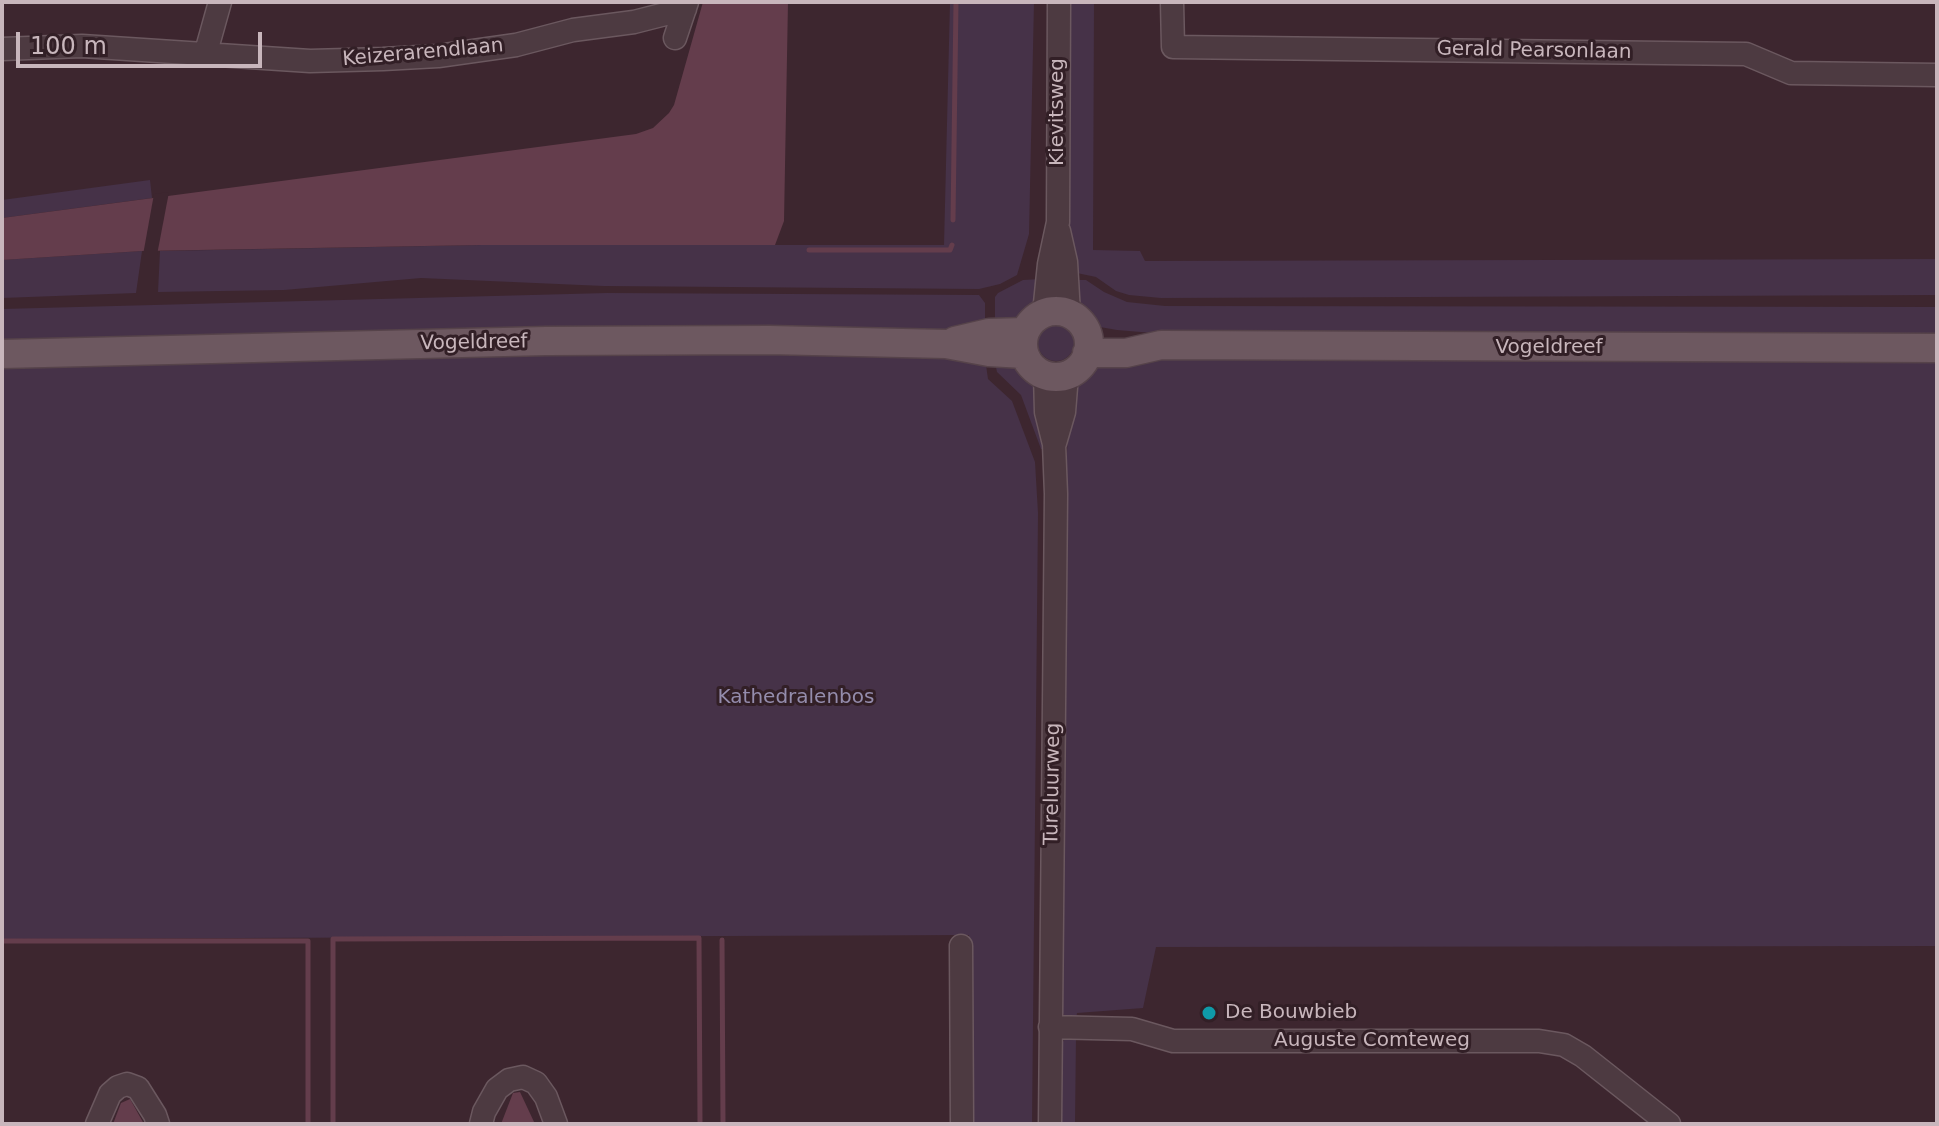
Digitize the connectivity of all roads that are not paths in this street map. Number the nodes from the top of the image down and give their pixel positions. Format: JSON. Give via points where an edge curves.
{"nodes":[{"id":1,"x":220,"y":2,"type":"edge"},
{"id":2,"x":1059,"y":2,"type":"edge"},
{"id":3,"x":1172,"y":2,"type":"edge"},
{"id":4,"x":686,"y":6,"type":"edge"},
{"id":5,"x":675,"y":38,"type":"dead end"},
{"id":6,"x":2,"y":49,"type":"edge"},
{"id":7,"x":206,"y":52,"type":"junction"},
{"id":8,"x":1937,"y":75,"type":"edge"},
{"id":9,"x":1056,"y":333,"type":"junction"},
{"id":10,"x":1937,"y":348,"type":"edge"},
{"id":11,"x":2,"y":354,"type":"edge"},
{"id":12,"x":1056,"y":375,"type":"junction"},
{"id":13,"x":961,"y":946,"type":"dead end"},
{"id":14,"x":1050,"y":1027,"type":"junction"},
{"id":15,"x":97,"y":1124,"type":"edge"},
{"id":16,"x":158,"y":1124,"type":"edge"},
{"id":17,"x":481,"y":1124,"type":"edge"},
{"id":18,"x":556,"y":1124,"type":"edge"},
{"id":19,"x":962,"y":1124,"type":"edge"},
{"id":20,"x":1050,"y":1124,"type":"edge"},
{"id":21,"x":1669,"y":1124,"type":"edge"}],
"edges":[{"from":1,"to":7,"type":"street"},
{"from":2,"to":9,"type":"street","name":"Kievitsweg","via":[[1058,222],[1066,262]]},
{"from":3,"to":8,"type":"street","name":"Gerald Pearsonlaan","via":[[1173,47],[1746,54],[1791,73]]},
{"from":4,"to":5,"type":"street","name":"Keizerarendlaan"},
{"from":4,"to":7,"type":"street","name":"Keizerarendlaan","via":[[634,22],[438,56],[310,61]]},
{"from":6,"to":7,"type":"street","name":"Keizerarendlaan","via":[[82,46]]},
{"from":9,"to":10,"type":"main road","name":"Vogeldreef","via":[[1126,353],[1161,345]]},
{"from":9,"to":11,"type":"main road","name":"Vogeldreef","via":[[989,352],[946,344],[769,340]]},
{"from":9,"to":12,"type":"main road","via":[[1036,370]]},
{"from":9,"to":12,"type":"main road","via":[[1076,370]]},
{"from":12,"to":14,"type":"street","name":"Tureluurweg","via":[[1064,412],[1054,444]]},
{"from":13,"to":19,"type":"street"},
{"from":14,"to":20,"type":"street","name":"Tureluurweg"},
{"from":14,"to":21,"type":"street","name":"Auguste Comteweg","via":[[1132,1029],[1173,1041],[1539,1041],[1564,1045],[1583,1056]]},
{"from":15,"to":16,"type":"street","via":[[110,1094],[127,1084],[138,1088]]},
{"from":17,"to":18,"type":"street","via":[[497,1089],[523,1077],[536,1083],[546,1097]]}]}
